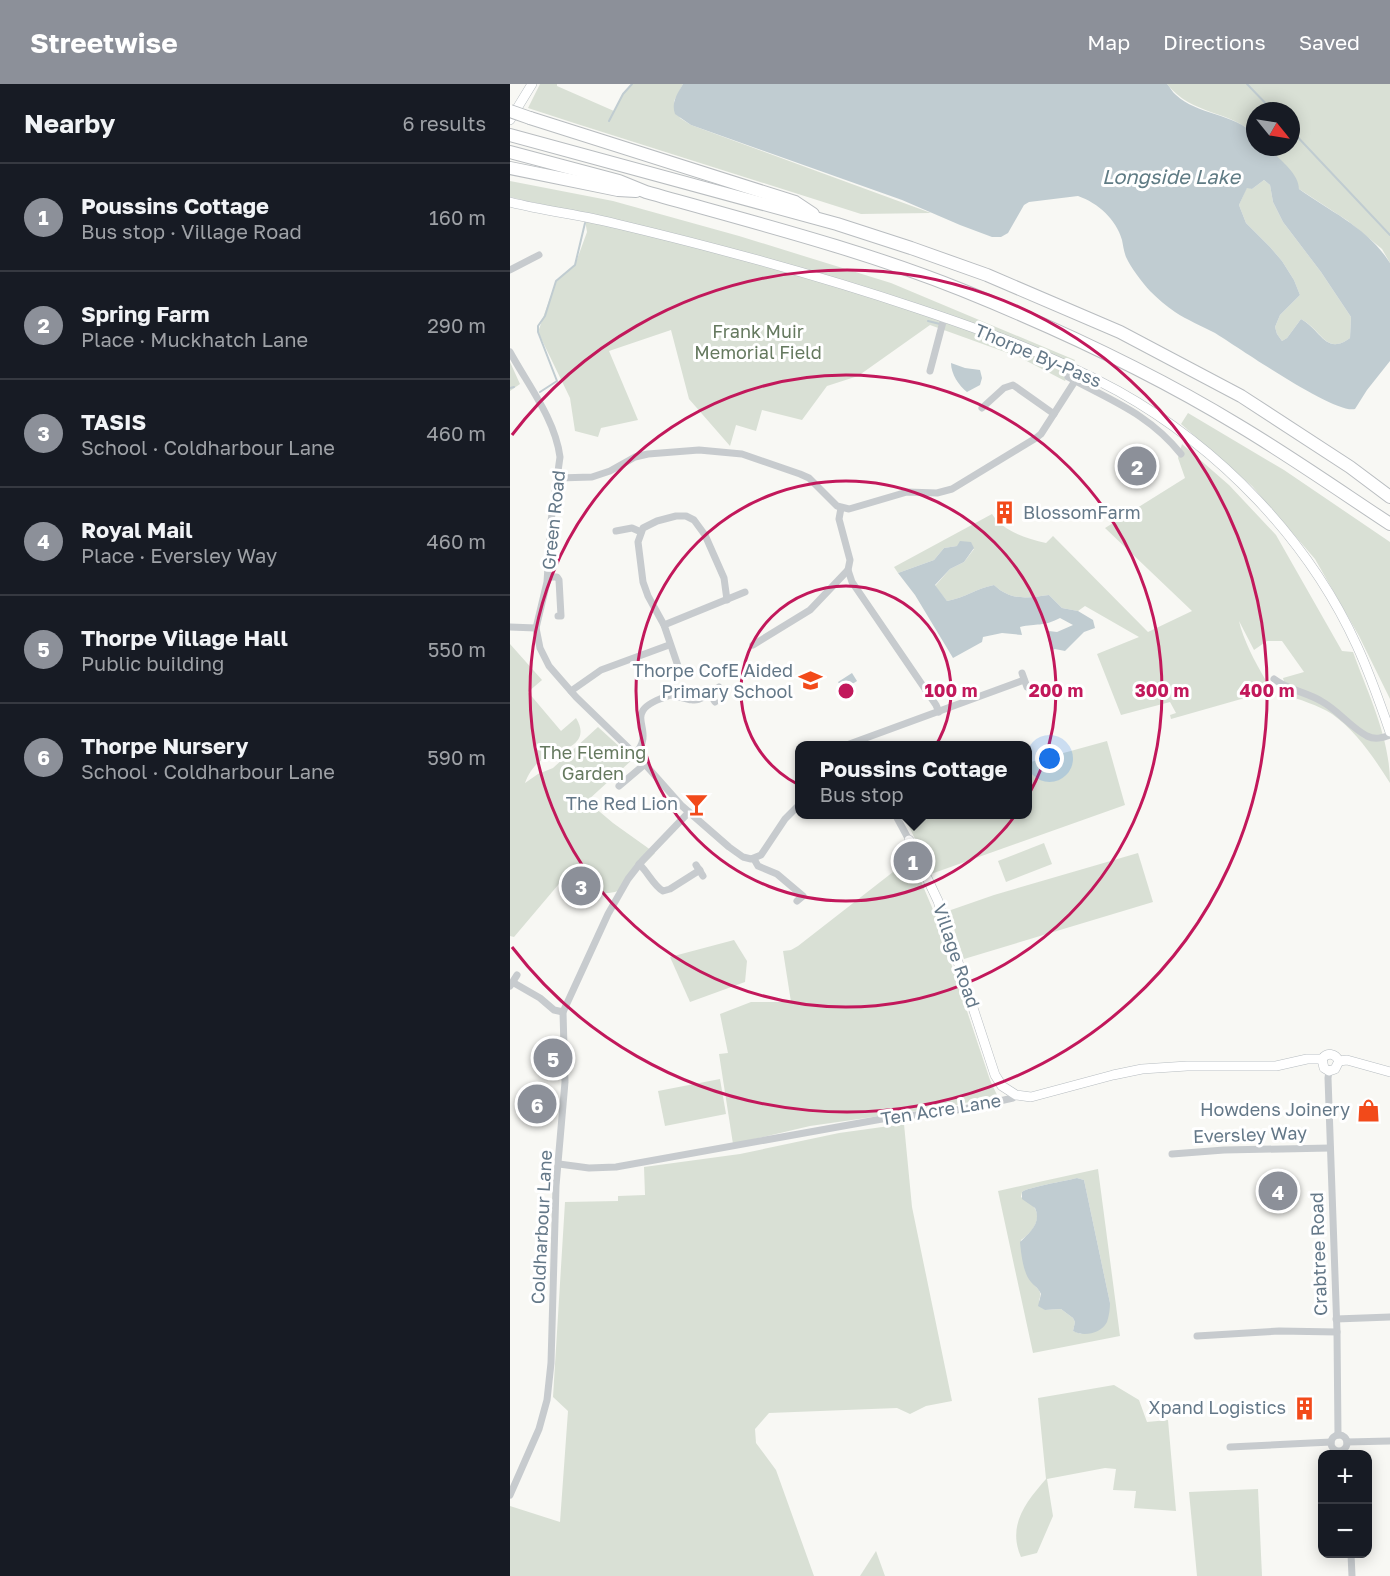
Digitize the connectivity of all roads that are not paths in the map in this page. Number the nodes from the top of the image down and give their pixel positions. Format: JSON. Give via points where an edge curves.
{"nodes":[{"id":1,"x":532,"y":84,"type":"edge"},
{"id":2,"x":510,"y":111,"type":"edge"},
{"id":3,"x":510,"y":120,"type":"edge"},
{"id":4,"x":514,"y":136,"type":"edge"},
{"id":5,"x":510,"y":152,"type":"edge"},
{"id":6,"x":510,"y":168,"type":"edge"},
{"id":7,"x":646,"y":192,"type":"junction"},
{"id":8,"x":510,"y":204,"type":"edge"},
{"id":9,"x":822,"y":220,"type":"junction"},
{"id":10,"x":539,"y":255,"type":"dead end"},
{"id":11,"x":510,"y":270,"type":"edge"},
{"id":12,"x":944,"y":318,"type":"junction"},
{"id":13,"x":510,"y":352,"type":"edge"},
{"id":14,"x":930,"y":371,"type":"dead end"},
{"id":15,"x":982,"y":408,"type":"dead end"},
{"id":16,"x":1054,"y":414,"type":"junction"},
{"id":17,"x":1181,"y":454,"type":"dead end"},
{"id":18,"x":558,"y":478,"type":"junction"},
{"id":19,"x":1390,"y":496,"type":"edge"},
{"id":20,"x":841,"y":508,"type":"junction"},
{"id":21,"x":1390,"y":524,"type":"edge"},
{"id":22,"x":616,"y":531,"type":"dead end"},
{"id":23,"x":641,"y":532,"type":"junction"},
{"id":24,"x":848,"y":570,"type":"junction"},
{"id":25,"x":548,"y":577,"type":"junction"},
{"id":26,"x":745,"y":592,"type":"dead end"},
{"id":27,"x":727,"y":600,"type":"junction"},
{"id":28,"x":558,"y":616,"type":"dead end"},
{"id":29,"x":664,"y":625,"type":"junction"},
{"id":30,"x":510,"y":627,"type":"edge"},
{"id":31,"x":536,"y":628,"type":"junction"},
{"id":32,"x":669,"y":645,"type":"junction"},
{"id":33,"x":753,"y":645,"type":"dead end"},
{"id":34,"x":679,"y":669,"type":"dead end"},
{"id":35,"x":1274,"y":679,"type":"dead end"},
{"id":36,"x":1025,"y":680,"type":"dead end"},
{"id":37,"x":719,"y":687,"type":"dead end"},
{"id":38,"x":571,"y":691,"type":"junction"},
{"id":39,"x":710,"y":694,"type":"junction"},
{"id":40,"x":715,"y":702,"type":"dead end"},
{"id":41,"x":939,"y":712,"type":"junction"},
{"id":42,"x":1390,"y":734,"type":"edge"},
{"id":43,"x":858,"y":741,"type":"edge"},
{"id":44,"x":635,"y":754,"type":"junction"},
{"id":45,"x":645,"y":764,"type":"junction"},
{"id":46,"x":619,"y":786,"type":"dead end"},
{"id":47,"x":795,"y":809,"type":"edge"},
{"id":48,"x":689,"y":812,"type":"junction"},
{"id":49,"x":898,"y":819,"type":"edge"},
{"id":50,"x":909,"y":840,"type":"joint"},
{"id":51,"x":754,"y":859,"type":"junction"},
{"id":52,"x":639,"y":864,"type":"junction"},
{"id":53,"x":700,"y":870,"type":"dead end"},
{"id":54,"x":797,"y":901,"type":"dead end"},
{"id":55,"x":517,"y":975,"type":"dead end"},
{"id":56,"x":512,"y":985,"type":"edge"},
{"id":57,"x":563,"y":1012,"type":"junction"},
{"id":58,"x":1322,"y":1059,"type":"junction"},
{"id":59,"x":1339,"y":1061,"type":"junction"},
{"id":60,"x":1329,"y":1071,"type":"junction"},
{"id":61,"x":1390,"y":1072,"type":"edge"},
{"id":62,"x":1016,"y":1095,"type":"junction"},
{"id":63,"x":1330,"y":1148,"type":"junction"},
{"id":64,"x":1172,"y":1154,"type":"dead end"},
{"id":65,"x":559,"y":1164,"type":"junction"},
{"id":66,"x":1390,"y":1317,"type":"edge"},
{"id":67,"x":1336,"y":1319,"type":"junction"},
{"id":68,"x":1337,"y":1332,"type":"junction"},
{"id":69,"x":1197,"y":1336,"type":"dead end"},
{"id":70,"x":1338,"y":1435,"type":"junction"},
{"id":71,"x":1390,"y":1441,"type":"edge"},
{"id":72,"x":1331,"y":1442,"type":"junction"},
{"id":73,"x":1347,"y":1442,"type":"junction"},
{"id":74,"x":1230,"y":1447,"type":"dead end"},
{"id":75,"x":1334,"y":1450,"type":"edge"},
{"id":76,"x":1344,"y":1450,"type":"edge"},
{"id":77,"x":510,"y":1495,"type":"edge"},
{"id":78,"x":1351,"y":1558,"type":"edge"},
{"id":79,"x":1352,"y":1576,"type":"edge"}],
"edges":[{"from":1,"to":3,"type":"main road"},
{"from":2,"to":9,"type":"highway","bridge":true,"via":[[795,202]]},
{"from":4,"to":9,"type":"highway"},
{"from":5,"to":7,"type":"highway"},
{"from":6,"to":7,"type":"highway"},
{"from":7,"to":21,"type":"highway","via":[[849,249],[961,290],[1072,338],[1238,425]]},
{"from":8,"to":12,"type":"main road","name":"Thorpe By-Pass","via":[[615,223],[753,258]]},
{"from":9,"to":19,"type":"highway","via":[[987,275],[1120,332],[1241,396]]},
{"from":10,"to":11,"type":"street"},
{"from":12,"to":14,"type":"street"},
{"from":12,"to":42,"type":"main road","name":"Thorpe By-Pass","via":[[1055,360],[1108,386],[1172,426],[1228,470],[1291,540],[1338,609],[1357,645]]},
{"from":13,"to":18,"type":"street","name":"Green Road","via":[[555,436],[560,457]]},
{"from":15,"to":16,"type":"street","via":[[1013,385]]},
{"from":16,"to":17,"type":"street","via":[[1072,379],[1153,424]]},
{"from":16,"to":20,"type":"street","via":[[1036,438],[952,489],[937,494],[907,492]]},
{"from":18,"to":20,"type":"street","via":[[592,477],[648,454],[719,451],[742,454],[806,476]]},
{"from":18,"to":25,"type":"street","name":"Green Road"},
{"from":20,"to":24,"type":"street","via":[[839,519],[850,560]]},
{"from":22,"to":23,"type":"street","via":[[632,528]]},
{"from":23,"to":27,"type":"street","via":[[647,525],[666,518],[686,516],[694,520],[721,571]]},
{"from":23,"to":29,"type":"street","via":[[638,542],[643,582]]},
{"from":24,"to":33,"type":"street","via":[[810,610]]},
{"from":24,"to":41,"type":"street","via":[[852,582]]},
{"from":25,"to":28,"type":"street","via":[[559,580]]},
{"from":25,"to":31,"type":"street","name":"Green Road"},
{"from":26,"to":27,"type":"street"},
{"from":27,"to":29,"type":"street"},
{"from":29,"to":32,"type":"street"},
{"from":30,"to":31,"type":"street"},
{"from":31,"to":38,"type":"street","via":[[549,666]]},
{"from":32,"to":34,"type":"street"},
{"from":32,"to":38,"type":"street","via":[[601,670]]},
{"from":35,"to":42,"type":"street","via":[[1324,702],[1365,735],[1375,738]]},
{"from":36,"to":41,"type":"street"},
{"from":37,"to":39,"type":"street"},
{"from":38,"to":44,"type":"street"},
{"from":39,"to":40,"type":"street"},
{"from":39,"to":44,"type":"street","via":[[698,701],[670,694],[648,705],[640,718],[644,741]]},
{"from":41,"to":43,"type":"street"},
{"from":44,"to":45,"type":"street"},
{"from":45,"to":46,"type":"street"},
{"from":45,"to":48,"type":"street"},
{"from":47,"to":51,"type":"street"},
{"from":48,"to":51,"type":"street","via":[[737,853]]},
{"from":48,"to":52,"type":"street","name":"Coldharbour Lane"},
{"from":49,"to":50,"type":"street","name":"Village Road"},
{"from":50,"to":62,"type":"main road","name":"Village Road","via":[[938,901],[995,1075],[1002,1086]]},
{"from":51,"to":54,"type":"street","via":[[755,864],[777,874],[803,896]]},
{"from":52,"to":53,"type":"street","via":[[663,891]]},
{"from":52,"to":57,"type":"street","name":"Coldharbour Lane","via":[[608,914]]},
{"from":55,"to":56,"type":"street"},
{"from":56,"to":57,"type":"street"},
{"from":57,"to":65,"type":"street","name":"Coldharbour Lane","via":[[565,1082]]},
{"from":58,"to":59,"type":"main road","via":[[1331,1054]]},
{"from":58,"to":60,"type":"main road"},
{"from":58,"to":62,"type":"main road","name":"Ten Acre Lane","via":[[1276,1066],[1142,1069],[1037,1096]]},
{"from":59,"to":60,"type":"main road"},
{"from":59,"to":61,"type":"main road"},
{"from":60,"to":63,"type":"street","name":"Crabtree Road"},
{"from":62,"to":65,"type":"street","name":"Ten Acre Lane","via":[[964,1109],[882,1119],[664,1160],[616,1167]]},
{"from":63,"to":64,"type":"street","name":"Eversley Way"},
{"from":63,"to":67,"type":"street","name":"Crabtree Road"},
{"from":65,"to":77,"type":"street","name":"Coldharbour Lane","via":[[547,1400],[539,1429]]},
{"from":66,"to":67,"type":"street"},
{"from":67,"to":68,"type":"street","name":"Crabtree Road"},
{"from":68,"to":69,"type":"street"},
{"from":68,"to":70,"type":"street","name":"Crabtree Road"},
{"from":70,"to":72,"type":"street"},
{"from":70,"to":73,"type":"street"},
{"from":71,"to":73,"type":"street"},
{"from":72,"to":74,"type":"street"},
{"from":72,"to":75,"type":"street"},
{"from":73,"to":76,"type":"street"},
{"from":78,"to":79,"type":"street"}]}
